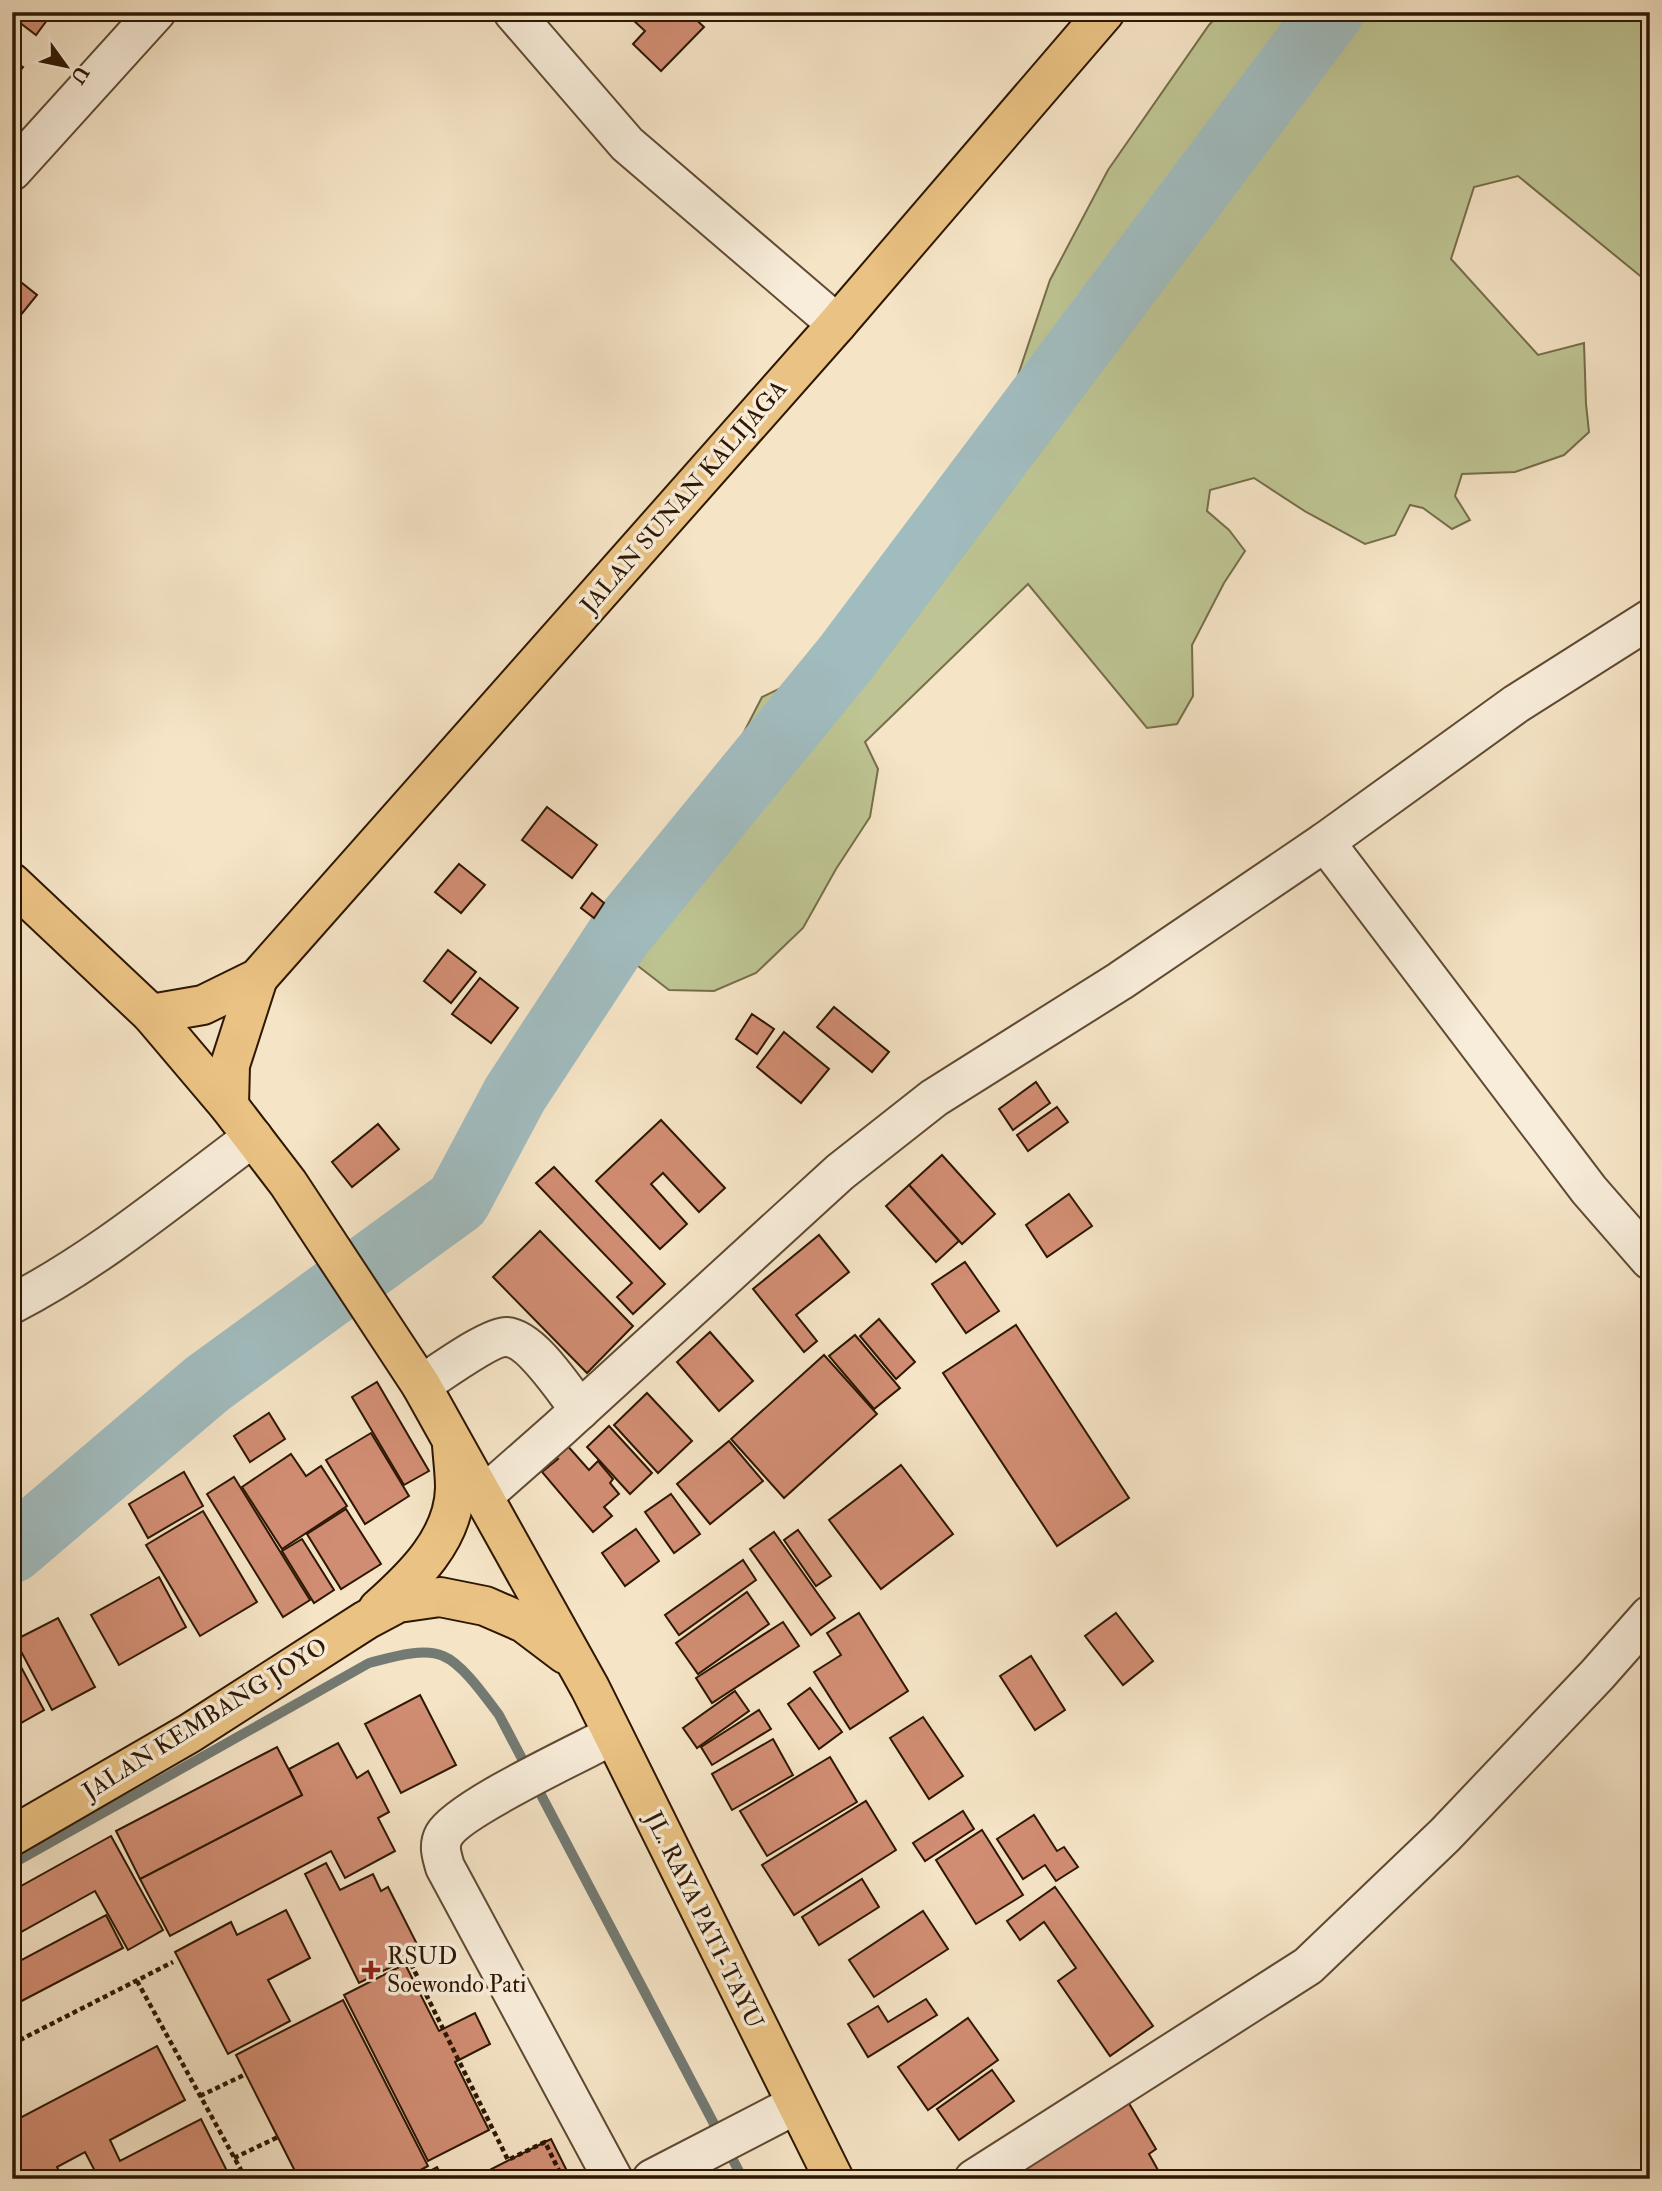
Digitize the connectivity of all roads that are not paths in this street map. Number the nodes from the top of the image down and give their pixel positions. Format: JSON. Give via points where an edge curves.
{"nodes":[{"id":1,"x":513,"y":12,"type":"edge"},
{"id":2,"x":1105,"y":12,"type":"edge"},
{"id":3,"x":155,"y":13,"type":"edge"},
{"id":4,"x":12,"y":171,"type":"edge"},
{"id":5,"x":837,"y":324,"type":"junction"},
{"id":6,"x":1650,"y":619,"type":"edge"},
{"id":7,"x":1325,"y":842,"type":"junction"},
{"id":8,"x":12,"y":883,"type":"edge"},
{"id":9,"x":258,"y":978,"type":"junction"},
{"id":10,"x":151,"y":1014,"type":"junction"},
{"id":11,"x":229,"y":1106,"type":"junction"},
{"id":12,"x":253,"y":1137,"type":"junction"},
{"id":13,"x":1650,"y":1260,"type":"edge"},
{"id":14,"x":12,"y":1304,"type":"edge"},
{"id":15,"x":412,"y":1372,"type":"junction"},
{"id":16,"x":580,"y":1410,"type":"junction"},
{"id":17,"x":452,"y":1439,"type":"junction"},
{"id":18,"x":483,"y":1496,"type":"junction"},
{"id":19,"x":382,"y":1611,"type":"junction"},
{"id":20,"x":1650,"y":1615,"type":"edge"},
{"id":21,"x":575,"y":1662,"type":"junction"},
{"id":22,"x":613,"y":1735,"type":"junction"},
{"id":23,"x":12,"y":1836,"type":"edge"},
{"id":24,"x":795,"y":2105,"type":"junction"},
{"id":25,"x":613,"y":2179,"type":"edge"},
{"id":26,"x":652,"y":2179,"type":"edge"},
{"id":27,"x":834,"y":2179,"type":"edge"},
{"id":28,"x":974,"y":2179,"type":"edge"}],
"edges":[{"from":1,"to":5,"type":"street","via":[[627,144]]},
{"from":2,"to":5,"type":"main road","name":"JALAN SUNAN KALIJAGA"},
{"from":3,"to":4,"type":"street"},
{"from":5,"to":9,"type":"main road","name":"JALAN SUNAN KALIJAGA"},
{"from":6,"to":7,"type":"street","via":[[1516,704]]},
{"from":7,"to":13,"type":"street","via":[[1589,1190]]},
{"from":7,"to":16,"type":"street","via":[[1120,981],[934,1098],[840,1172]]},
{"from":8,"to":10,"type":"main road","name":"JL. RAYA PATI-TAYU"},
{"from":9,"to":10,"type":"main road","name":"JALAN SUNAN KALIJAGA","via":[[204,1005]]},
{"from":9,"to":11,"type":"main road","name":"JALAN SUNAN KALIJAGA","via":[[230,1065]]},
{"from":10,"to":11,"type":"main road","name":"JL. RAYA PATI-TAYU"},
{"from":11,"to":12,"type":"main road","name":"JL. RAYA PATI-TAYU"},
{"from":12,"to":14,"type":"street","via":[[124,1233]]},
{"from":12,"to":15,"type":"main road","name":"JL. RAYA PATI-TAYU"},
{"from":15,"to":16,"type":"street","via":[[506,1337],[533,1351]]},
{"from":15,"to":17,"type":"main road","name":"JL. RAYA PATI-TAYU"},
{"from":16,"to":18,"type":"street"},
{"from":17,"to":18,"type":"main road","name":"JL. RAYA PATI-TAYU"},
{"from":17,"to":19,"type":"main road","name":"JALAN KEMBANG JOYO","via":[[455,1490],[450,1515],[425,1563]]},
{"from":18,"to":21,"type":"main road","name":"JL. RAYA PATI-TAYU"},
{"from":19,"to":21,"type":"main road","via":[[440,1597],[485,1606],[524,1623]]},
{"from":19,"to":23,"type":"main road","name":"JALAN KEMBANG JOYO","via":[[190,1733]]},
{"from":20,"to":28,"type":"street","via":[[1445,1835],[1308,1966]]},
{"from":21,"to":22,"type":"main road","name":"JL. RAYA PATI-TAYU"},
{"from":22,"to":24,"type":"main road","name":"JL. RAYA PATI-TAYU"},
{"from":22,"to":25,"type":"street","via":[[458,1820],[447,1830],[440,1847],[445,1867]]},
{"from":24,"to":26,"type":"street"},
{"from":24,"to":27,"type":"main road","name":"JL. RAYA PATI-TAYU"}]}
